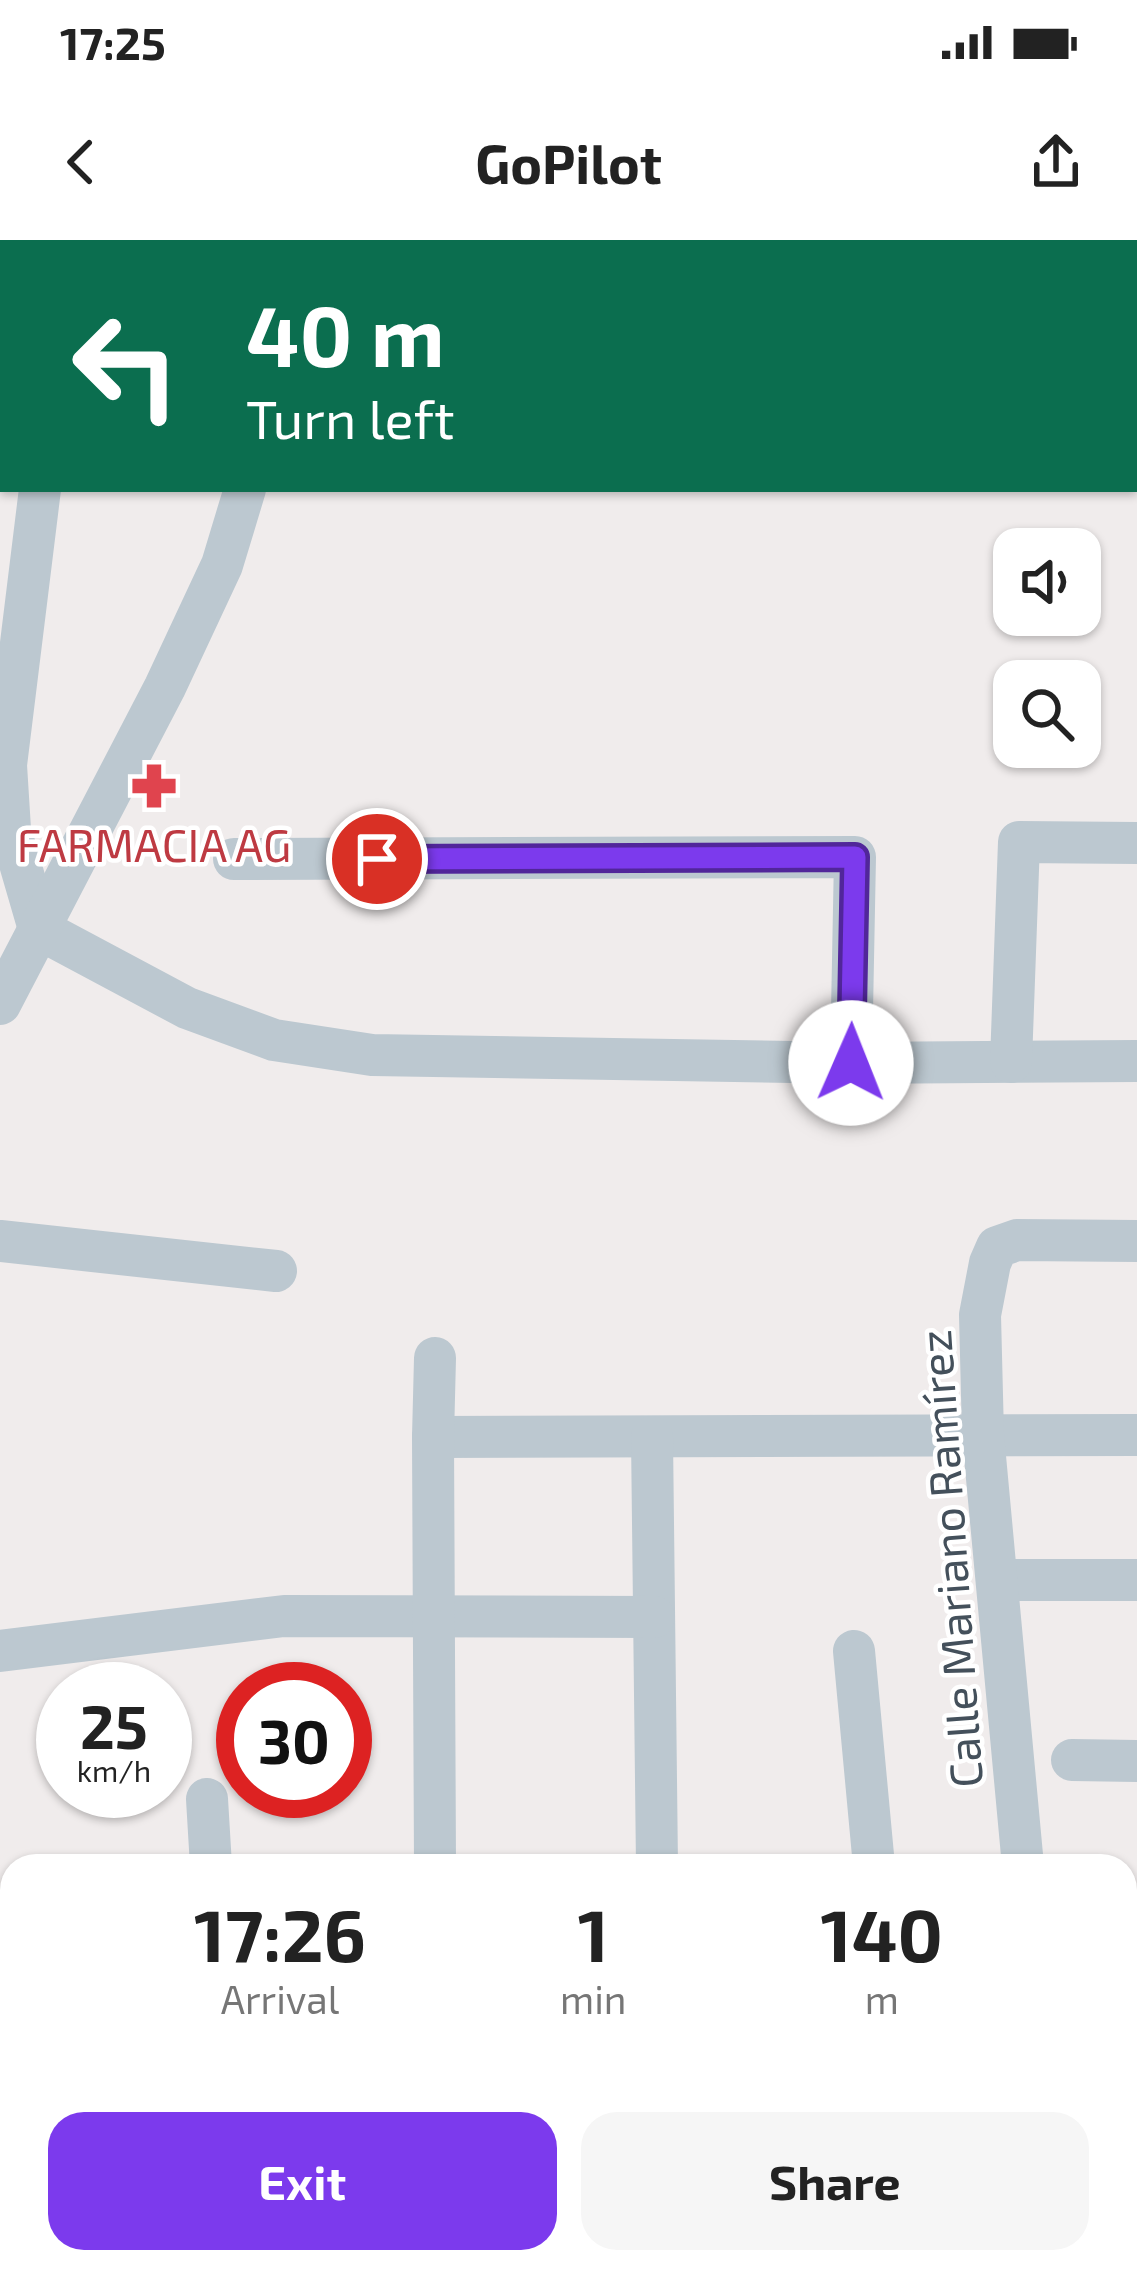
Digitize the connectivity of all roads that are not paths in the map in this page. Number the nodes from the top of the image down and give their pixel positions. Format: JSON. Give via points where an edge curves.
{"nodes":[{"id":1,"x":40,"y":492,"type":"edge"},
{"id":2,"x":244,"y":492,"type":"edge"},
{"id":3,"x":1137,"y":843,"type":"edge"},
{"id":4,"x":234,"y":859,"type":"dead end"},
{"id":5,"x":24,"y":915,"type":"edge"},
{"id":6,"x":98,"y":960,"type":"junction"},
{"id":7,"x":10,"y":986,"type":"edge"},
{"id":8,"x":1137,"y":1061,"type":"edge"},
{"id":9,"x":1011,"y":1062,"type":"junction"},
{"id":10,"x":851,"y":1063,"type":"junction"},
{"id":11,"x":0,"y":1240,"type":"edge"},
{"id":12,"x":1137,"y":1241,"type":"edge"},
{"id":13,"x":276,"y":1271,"type":"dead end"},
{"id":14,"x":436,"y":1358,"type":"dead end"},
{"id":15,"x":983,"y":1435,"type":"junction"},
{"id":16,"x":1137,"y":1435,"type":"edge"},
{"id":17,"x":433,"y":1437,"type":"junction"},
{"id":18,"x":652,"y":1437,"type":"junction"},
{"id":19,"x":997,"y":1580,"type":"junction"},
{"id":20,"x":1137,"y":1580,"type":"edge"},
{"id":21,"x":434,"y":1617,"type":"junction"},
{"id":22,"x":654,"y":1617,"type":"junction"},
{"id":23,"x":854,"y":1651,"type":"dead end"},
{"id":24,"x":0,"y":1652,"type":"edge"},
{"id":25,"x":1072,"y":1760,"type":"dead end"},
{"id":26,"x":1137,"y":1761,"type":"edge"},
{"id":27,"x":207,"y":1799,"type":"dead end"},
{"id":28,"x":210,"y":1854,"type":"edge"},
{"id":29,"x":434,"y":1854,"type":"edge"},
{"id":30,"x":657,"y":1854,"type":"edge"},
{"id":31,"x":873,"y":1854,"type":"edge"},
{"id":32,"x":1022,"y":1854,"type":"edge"}],
"edges":[{"from":1,"to":5,"type":"street","via":[[6,765]]},
{"from":2,"to":5,"type":"street","via":[[222,565],[165,687]]},
{"from":3,"to":9,"type":"street","via":[[1019,842]]},
{"from":4,"to":10,"type":"street","via":[[855,857]]},
{"from":5,"to":6,"type":"street"},
{"from":5,"to":7,"type":"street"},
{"from":6,"to":7,"type":"street"},
{"from":6,"to":10,"type":"street","via":[[187,1008],[274,1040],[372,1055]]},
{"from":8,"to":9,"type":"street"},
{"from":9,"to":10,"type":"street"},
{"from":11,"to":13,"type":"street"},
{"from":12,"to":15,"type":"street","name":"Calle Mariano Ramírez","via":[[997,1246],[980,1315]]},
{"from":14,"to":17,"type":"street"},
{"from":15,"to":16,"type":"street"},
{"from":15,"to":18,"type":"street"},
{"from":15,"to":19,"type":"street","name":"Calle Mariano Ramírez"},
{"from":17,"to":18,"type":"street"},
{"from":17,"to":21,"type":"street"},
{"from":18,"to":22,"type":"street"},
{"from":19,"to":20,"type":"street"},
{"from":19,"to":32,"type":"street","name":"Calle Mariano Ramírez"},
{"from":21,"to":22,"type":"street"},
{"from":21,"to":24,"type":"street","via":[[284,1616]]},
{"from":21,"to":29,"type":"street"},
{"from":22,"to":30,"type":"street"},
{"from":23,"to":31,"type":"street"},
{"from":25,"to":26,"type":"street"},
{"from":27,"to":28,"type":"street"}]}
